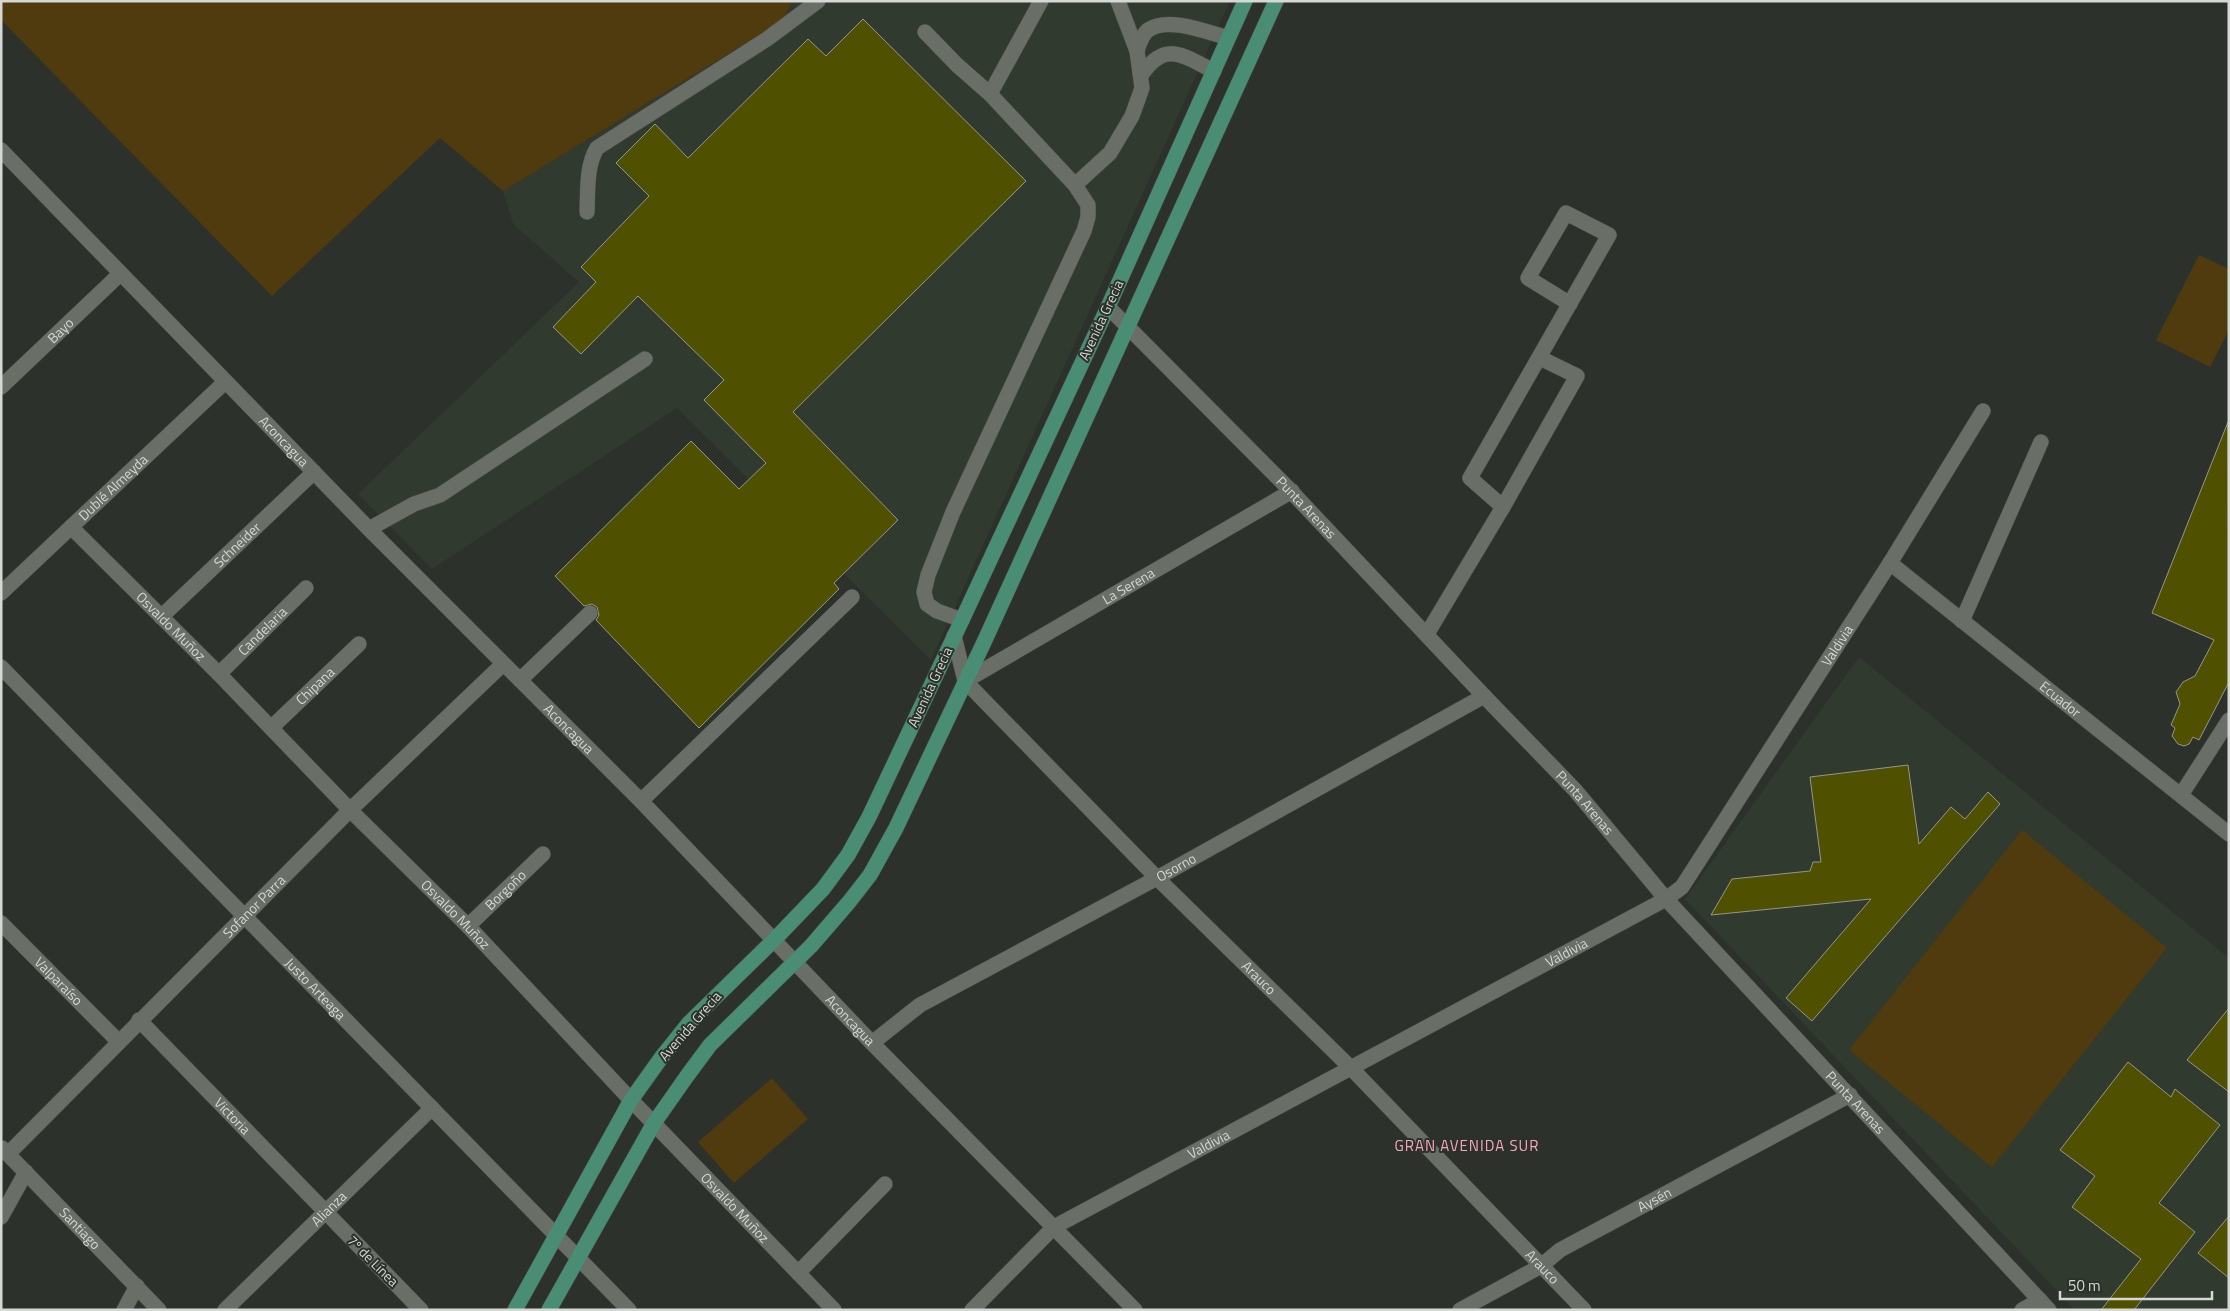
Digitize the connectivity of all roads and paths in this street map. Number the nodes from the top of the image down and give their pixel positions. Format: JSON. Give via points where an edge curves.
{"nodes":[{"id":1,"x":818,"y":1,"type":"edge"},
{"id":2,"x":1041,"y":1,"type":"edge"},
{"id":3,"x":1118,"y":1,"type":"edge"},
{"id":4,"x":1245,"y":1,"type":"edge"},
{"id":5,"x":1276,"y":1,"type":"edge"},
{"id":6,"x":925,"y":32,"type":"dead end"},
{"id":7,"x":1228,"y":38,"type":"junction"},
{"id":8,"x":1136,"y":51,"type":"junction"},
{"id":9,"x":1214,"y":71,"type":"junction"},
{"id":10,"x":1142,"y":74,"type":"junction"},
{"id":11,"x":990,"y":94,"type":"junction"},
{"id":12,"x":1,"y":150,"type":"edge"},
{"id":13,"x":1076,"y":185,"type":"junction"},
{"id":14,"x":587,"y":212,"type":"dead end"},
{"id":15,"x":120,"y":274,"type":"junction"},
{"id":16,"x":1570,"y":304,"type":"junction"},
{"id":17,"x":1108,"y":307,"type":"junction"},
{"id":18,"x":1128,"y":326,"type":"junction"},
{"id":19,"x":1540,"y":358,"type":"junction"},
{"id":20,"x":644,"y":359,"type":"dead end"},
{"id":21,"x":4,"y":378,"type":"edge"},
{"id":22,"x":225,"y":382,"type":"junction"},
{"id":23,"x":1983,"y":411,"type":"dead end"},
{"id":24,"x":2041,"y":442,"type":"dead end"},
{"id":25,"x":314,"y":472,"type":"junction"},
{"id":26,"x":1292,"y":491,"type":"junction"},
{"id":27,"x":1503,"y":507,"type":"junction"},
{"id":28,"x":71,"y":527,"type":"junction"},
{"id":29,"x":369,"y":529,"type":"junction"},
{"id":30,"x":1890,"y":563,"type":"junction"},
{"id":31,"x":306,"y":588,"type":"dead end"},
{"id":32,"x":1,"y":593,"type":"edge"},
{"id":33,"x":852,"y":597,"type":"dead end"},
{"id":34,"x":590,"y":613,"type":"dead end"},
{"id":35,"x":161,"y":617,"type":"junction"},
{"id":36,"x":962,"y":620,"type":"junction"},
{"id":37,"x":1962,"y":621,"type":"junction"},
{"id":38,"x":1426,"y":634,"type":"junction"},
{"id":39,"x":954,"y":636,"type":"junction"},
{"id":40,"x":359,"y":644,"type":"dead end"},
{"id":41,"x":504,"y":664,"type":"junction"},
{"id":42,"x":1,"y":667,"type":"edge"},
{"id":43,"x":219,"y":674,"type":"junction"},
{"id":44,"x":520,"y":680,"type":"junction"},
{"id":45,"x":965,"y":681,"type":"junction"},
{"id":46,"x":1484,"y":696,"type":"junction"},
{"id":47,"x":2229,"y":720,"type":"edge"},
{"id":48,"x":271,"y":728,"type":"junction"},
{"id":49,"x":2181,"y":795,"type":"junction"},
{"id":50,"x":641,"y":802,"type":"junction"},
{"id":51,"x":350,"y":810,"type":"junction"},
{"id":52,"x":2229,"y":834,"type":"edge"},
{"id":53,"x":543,"y":854,"type":"dead end"},
{"id":54,"x":1157,"y":878,"type":"junction"},
{"id":55,"x":1666,"y":899,"type":"junction"},
{"id":56,"x":245,"y":915,"type":"junction"},
{"id":57,"x":1,"y":923,"type":"edge"},
{"id":58,"x":468,"y":926,"type":"junction"},
{"id":59,"x":775,"y":939,"type":"junction"},
{"id":60,"x":796,"y":962,"type":"junction"},
{"id":61,"x":139,"y":1020,"type":"junction"},
{"id":62,"x":118,"y":1041,"type":"junction"},
{"id":63,"x":872,"y":1043,"type":"junction"},
{"id":64,"x":1352,"y":1069,"type":"junction"},
{"id":65,"x":1850,"y":1094,"type":"junction"},
{"id":66,"x":631,"y":1100,"type":"junction"},
{"id":67,"x":432,"y":1108,"type":"junction"},
{"id":68,"x":654,"y":1123,"type":"junction"},
{"id":69,"x":4,"y":1150,"type":"edge"},
{"id":70,"x":26,"y":1172,"type":"junction"},
{"id":71,"x":885,"y":1184,"type":"dead end"},
{"id":72,"x":324,"y":1212,"type":"junction"},
{"id":73,"x":1,"y":1217,"type":"edge"},
{"id":74,"x":1054,"y":1227,"type":"junction"},
{"id":75,"x":556,"y":1233,"type":"junction"},
{"id":76,"x":578,"y":1256,"type":"junction"},
{"id":77,"x":1541,"y":1266,"type":"junction"},
{"id":78,"x":798,"y":1273,"type":"junction"},
{"id":79,"x":137,"y":1286,"type":"junction"},
{"id":80,"x":2045,"y":1305,"type":"edge"},
{"id":81,"x":124,"y":1310,"type":"edge"},
{"id":82,"x":160,"y":1310,"type":"edge"},
{"id":83,"x":225,"y":1310,"type":"edge"},
{"id":84,"x":421,"y":1310,"type":"edge"},
{"id":85,"x":515,"y":1310,"type":"edge"},
{"id":86,"x":549,"y":1310,"type":"edge"},
{"id":87,"x":629,"y":1310,"type":"edge"},
{"id":88,"x":834,"y":1310,"type":"edge"},
{"id":89,"x":972,"y":1310,"type":"edge"},
{"id":90,"x":1135,"y":1310,"type":"edge"},
{"id":91,"x":1460,"y":1310,"type":"edge"},
{"id":92,"x":1584,"y":1310,"type":"edge"},
{"id":93,"x":2022,"y":1310,"type":"edge"}],
"edges":[{"from":1,"to":14,"type":"street","via":[[767,38],[597,148],[592,156]]},
{"from":2,"to":11,"type":"street"},
{"from":3,"to":8,"type":"street"},
{"from":4,"to":7,"type":"main road","name":"Avenida Grecia"},
{"from":5,"to":18,"type":"main road","name":"Avenida Grecia"},
{"from":6,"to":11,"type":"street"},
{"from":7,"to":8,"type":"street","via":[[1169,24],[1147,31]]},
{"from":7,"to":9,"type":"main road","name":"Avenida Grecia"},
{"from":8,"to":10,"type":"street"},
{"from":9,"to":10,"type":"street","via":[[1182,56],[1164,54],[1152,60]]},
{"from":9,"to":17,"type":"main road","name":"Avenida Grecia"},
{"from":10,"to":13,"type":"street","via":[[1138,101],[1123,133],[1110,153]]},
{"from":11,"to":13,"type":"street"},
{"from":12,"to":15,"type":"street","name":"Aconcagua"},
{"from":13,"to":36,"type":"street","via":[[1088,205],[1084,230],[953,512],[928,575],[924,592],[927,604]]},
{"from":15,"to":21,"type":"street","name":"Bayo"},
{"from":15,"to":22,"type":"street","name":"Aconcagua"},
{"from":16,"to":16,"type":"street","via":[[1528,278],[1566,213],[1609,235]]},
{"from":16,"to":19,"type":"street"},
{"from":17,"to":18,"type":"street","name":"Punta Arenas"},
{"from":17,"to":36,"type":"main road","name":"Avenida Grecia"},
{"from":18,"to":26,"type":"street","name":"Punta Arenas"},
{"from":18,"to":45,"type":"main road","name":"Avenida Grecia"},
{"from":19,"to":27,"type":"street","via":[[1470,478]]},
{"from":19,"to":27,"type":"street","via":[[1577,376]]},
{"from":20,"to":29,"type":"street","via":[[440,495],[414,504]]},
{"from":22,"to":25,"type":"street","name":"Aconcagua"},
{"from":22,"to":28,"type":"street","name":"Dublé Almeyda"},
{"from":23,"to":30,"type":"street","name":"Valdivia"},
{"from":24,"to":37,"type":"street"},
{"from":25,"to":29,"type":"street","name":"Aconcagua"},
{"from":25,"to":35,"type":"street","name":"Schneider"},
{"from":26,"to":38,"type":"street","name":"Punta Arenas"},
{"from":26,"to":45,"type":"street","name":"La Serena"},
{"from":27,"to":38,"type":"street"},
{"from":28,"to":32,"type":"street","name":"Dublé Almeyda"},
{"from":28,"to":35,"type":"street","name":"Osvaldo Muñoz"},
{"from":29,"to":41,"type":"street","name":"Aconcagua"},
{"from":30,"to":37,"type":"street","name":"Ecuador"},
{"from":30,"to":55,"type":"street","name":"Valdivia","via":[[1682,887]]},
{"from":31,"to":43,"type":"street","name":"Candelaria"},
{"from":33,"to":50,"type":"street"},
{"from":34,"to":44,"type":"street"},
{"from":35,"to":43,"type":"street","name":"Osvaldo Muñoz"},
{"from":36,"to":39,"type":"main road","name":"Avenida Grecia"},
{"from":37,"to":49,"type":"street","name":"Ecuador"},
{"from":38,"to":46,"type":"street","name":"Punta Arenas"},
{"from":39,"to":45,"type":"street"},
{"from":39,"to":59,"type":"main road","name":"Avenida Grecia","via":[[848,855],[823,889]]},
{"from":40,"to":48,"type":"street","name":"Chipana"},
{"from":41,"to":44,"type":"street","name":"Aconcagua"},
{"from":41,"to":51,"type":"street","name":"Sofanor Parra"},
{"from":42,"to":56,"type":"street","name":"Justo Arteaga"},
{"from":43,"to":48,"type":"street","name":"Osvaldo Muñoz"},
{"from":44,"to":50,"type":"street","name":"Aconcagua"},
{"from":45,"to":54,"type":"street","name":"Arauco"},
{"from":45,"to":60,"type":"main road","name":"Avenida Grecia","via":[[896,828],[870,874]]},
{"from":46,"to":54,"type":"street","name":"Osorno"},
{"from":46,"to":55,"type":"street","name":"Punta Arenas","via":[[1576,790]]},
{"from":47,"to":49,"type":"street"},
{"from":48,"to":51,"type":"street","name":"Osvaldo Muñoz"},
{"from":49,"to":52,"type":"street","name":"Ecuador"},
{"from":50,"to":59,"type":"street","name":"Aconcagua"},
{"from":51,"to":56,"type":"street","name":"Sofanor Parra"},
{"from":51,"to":58,"type":"street","name":"Osvaldo Muñoz"},
{"from":53,"to":58,"type":"street","name":"Borgoño"},
{"from":54,"to":63,"type":"street","name":"Osorno","via":[[920,1005]]},
{"from":54,"to":64,"type":"street","name":"Arauco"},
{"from":55,"to":64,"type":"street","name":"Valdivia"},
{"from":55,"to":65,"type":"street","name":"Punta Arenas"},
{"from":56,"to":61,"type":"street","name":"Sofanor Parra"},
{"from":56,"to":67,"type":"street","name":"Justo Arteaga"},
{"from":57,"to":62,"type":"street","name":"Valparaíso"},
{"from":58,"to":66,"type":"street","name":"Osvaldo Muñoz"},
{"from":59,"to":60,"type":"street","name":"Aconcagua"},
{"from":59,"to":66,"type":"main road","name":"Avenida Grecia","via":[[689,1023]]},
{"from":60,"to":63,"type":"street","name":"Aconcagua"},
{"from":60,"to":68,"type":"main road","name":"Avenida Grecia","via":[[710,1045]]},
{"from":61,"to":62,"type":"street","name":"Sofanor Parra"},
{"from":61,"to":72,"type":"street","name":"Victoria"},
{"from":62,"to":69,"type":"street","name":"Sofanor Parra"},
{"from":63,"to":74,"type":"street","name":"Aconcagua"},
{"from":64,"to":74,"type":"street","name":"Valdivia"},
{"from":64,"to":77,"type":"street","name":"Arauco"},
{"from":65,"to":77,"type":"street","name":"Aysén","via":[[1560,1250]]},
{"from":65,"to":80,"type":"street","name":"Punta Arenas"},
{"from":66,"to":68,"type":"street","name":"Osvaldo Muñoz"},
{"from":66,"to":75,"type":"main road","name":"Avenida Grecia"},
{"from":67,"to":72,"type":"street","name":"Alianza"},
{"from":67,"to":75,"type":"street","name":"Justo Arteaga"},
{"from":68,"to":76,"type":"main road","name":"Avenida Grecia"},
{"from":68,"to":78,"type":"street","name":"Osvaldo Muñoz"},
{"from":69,"to":70,"type":"street","name":"Santiago"},
{"from":70,"to":73,"type":"street"},
{"from":70,"to":79,"type":"street","name":"Santiago"},
{"from":71,"to":78,"type":"street"},
{"from":72,"to":83,"type":"street","name":"Alianza"},
{"from":72,"to":84,"type":"street","name":"7º de Línea"},
{"from":74,"to":89,"type":"street","name":"Valdivia"},
{"from":74,"to":90,"type":"street","name":"Aconcagua"},
{"from":75,"to":76,"type":"street","name":"Justo Arteaga"},
{"from":75,"to":85,"type":"main road","name":"Avenida Grecia"},
{"from":76,"to":86,"type":"main road","name":"Avenida Grecia"},
{"from":76,"to":87,"type":"street","name":"Justo Arteaga"},
{"from":77,"to":91,"type":"street","name":"Aysén"},
{"from":77,"to":92,"type":"street","name":"Arauco"},
{"from":78,"to":88,"type":"street","name":"Osvaldo Muñoz"},
{"from":79,"to":81,"type":"street"},
{"from":79,"to":82,"type":"street","name":"Santiago"},
{"from":80,"to":93,"type":"street"}]}
